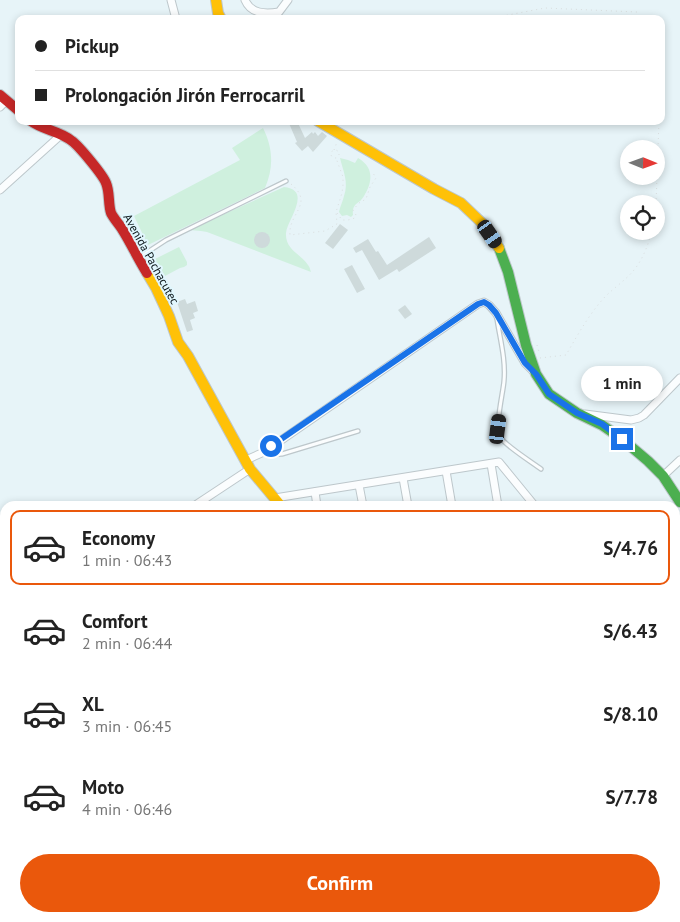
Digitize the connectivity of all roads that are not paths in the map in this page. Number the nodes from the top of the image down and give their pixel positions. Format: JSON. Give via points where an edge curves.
{"nodes":[{"id":1,"x":169,"y":0,"type":"edge"},
{"id":2,"x":216,"y":0,"type":"edge"},
{"id":3,"x":245,"y":0,"type":"edge"},
{"id":4,"x":288,"y":0,"type":"edge"},
{"id":5,"x":175,"y":15,"type":"edge"},
{"id":6,"x":219,"y":15,"type":"edge"},
{"id":7,"x":2,"y":101,"type":"edge"},
{"id":8,"x":15,"y":109,"type":"edge"},
{"id":9,"x":38,"y":125,"type":"edge"},
{"id":10,"x":325,"y":125,"type":"edge"},
{"id":11,"x":62,"y":134,"type":"junction"},
{"id":12,"x":286,"y":182,"type":"road end"},
{"id":13,"x":0,"y":190,"type":"edge"},
{"id":14,"x":138,"y":259,"type":"junction"},
{"id":15,"x":496,"y":313,"type":"junction"},
{"id":16,"x":536,"y":374,"type":"junction"},
{"id":17,"x":680,"y":378,"type":"edge"},
{"id":18,"x":577,"y":413,"type":"junction"},
{"id":19,"x":358,"y":431,"type":"dead end"},
{"id":20,"x":264,"y":452,"type":"junction"},
{"id":21,"x":680,"y":460,"type":"edge"},
{"id":22,"x":248,"y":464,"type":"junction"},
{"id":23,"x":491,"y":464,"type":"junction"},
{"id":24,"x":542,"y":469,"type":"dead end"},
{"id":25,"x":446,"y":471,"type":"junction"},
{"id":26,"x":663,"y":476,"type":"junction"},
{"id":27,"x":403,"y":478,"type":"junction"},
{"id":28,"x":359,"y":485,"type":"junction"},
{"id":29,"x":315,"y":492,"type":"junction"},
{"id":30,"x":200,"y":501,"type":"edge"},
{"id":31,"x":277,"y":501,"type":"edge"},
{"id":32,"x":282,"y":501,"type":"edge"},
{"id":33,"x":316,"y":501,"type":"edge"},
{"id":34,"x":362,"y":501,"type":"edge"},
{"id":35,"x":407,"y":501,"type":"edge"},
{"id":36,"x":451,"y":501,"type":"edge"},
{"id":37,"x":497,"y":501,"type":"edge"},
{"id":38,"x":531,"y":501,"type":"edge"},
{"id":39,"x":679,"y":501,"type":"edge"}],
"edges":[{"from":1,"to":5,"type":"street"},
{"from":2,"to":6,"type":"street"},
{"from":3,"to":4,"type":"street","via":[[252,10],[262,13],[279,12]]},
{"from":7,"to":8,"type":"street"},
{"from":9,"to":11,"type":"street","name":"Avenida Pachacutec"},
{"from":10,"to":16,"type":"street","via":[[461,203],[482,223],[498,245],[508,272]]},
{"from":11,"to":13,"type":"street"},
{"from":11,"to":14,"type":"street","name":"Avenida Pachacutec","via":[[74,142],[107,184],[112,215]]},
{"from":12,"to":14,"type":"lane","via":[[166,240]]},
{"from":14,"to":22,"type":"street","name":"Avenida Pachacutec","via":[[156,288],[178,342]]},
{"from":15,"to":16,"type":"street","via":[[525,363]]},
{"from":15,"to":20,"type":"street","via":[[484,302],[478,304]]},
{"from":15,"to":24,"type":"lane","via":[[504,363],[498,429],[509,446]]},
{"from":16,"to":18,"type":"street","via":[[549,394]]},
{"from":17,"to":18,"type":"street","via":[[639,418],[630,420]]},
{"from":18,"to":26,"type":"street","via":[[602,424]]},
{"from":19,"to":20,"type":"lane","via":[[282,454]]},
{"from":20,"to":22,"type":"street"},
{"from":21,"to":26,"type":"street"},
{"from":22,"to":30,"type":"street"},
{"from":22,"to":31,"type":"street","name":"Avenida Pachacutec"},
{"from":23,"to":25,"type":"street"},
{"from":23,"to":37,"type":"street"},
{"from":23,"to":38,"type":"street","via":[[499,462]]},
{"from":25,"to":27,"type":"street"},
{"from":25,"to":36,"type":"street"},
{"from":26,"to":39,"type":"street"},
{"from":27,"to":28,"type":"street"},
{"from":27,"to":35,"type":"street"},
{"from":28,"to":29,"type":"street"},
{"from":28,"to":34,"type":"street"},
{"from":29,"to":32,"type":"street"},
{"from":29,"to":33,"type":"street"}]}
